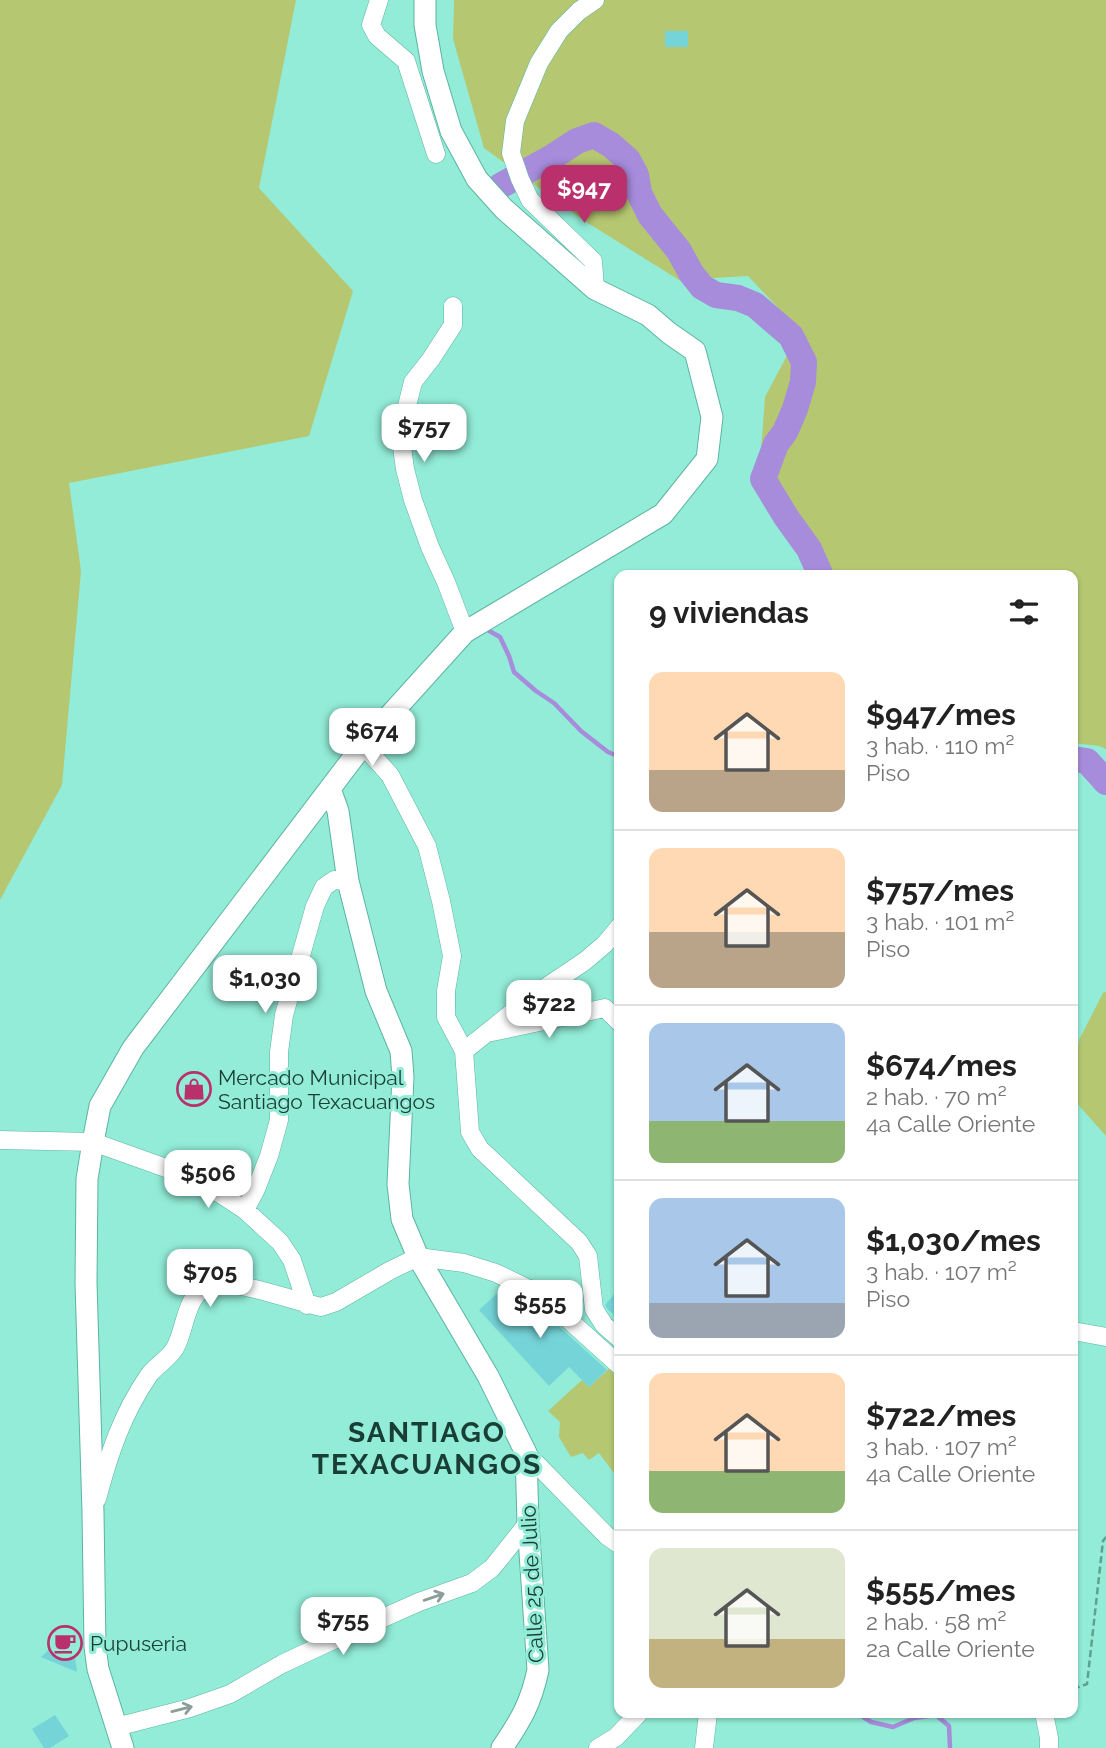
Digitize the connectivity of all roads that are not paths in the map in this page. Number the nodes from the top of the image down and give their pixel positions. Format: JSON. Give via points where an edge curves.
{"nodes":[{"id":1,"x":379,"y":0,"type":"edge"},
{"id":2,"x":425,"y":0,"type":"edge"},
{"id":3,"x":595,"y":0,"type":"edge"},
{"id":4,"x":436,"y":154,"type":"dead end"},
{"id":5,"x":595,"y":289,"type":"junction"},
{"id":6,"x":453,"y":306,"type":"dead end"},
{"id":7,"x":465,"y":632,"type":"junction"},
{"id":8,"x":363,"y":745,"type":"junction"},
{"id":9,"x":330,"y":789,"type":"junction"},
{"id":10,"x":348,"y":881,"type":"junction"},
{"id":11,"x":614,"y":933,"type":"edge"},
{"id":12,"x":614,"y":1017,"type":"edge"},
{"id":13,"x":485,"y":1034,"type":"junction"},
{"id":14,"x":464,"y":1051,"type":"junction"},
{"id":15,"x":0,"y":1140,"type":"edge"},
{"id":16,"x":93,"y":1142,"type":"junction"},
{"id":17,"x":245,"y":1210,"type":"junction"},
{"id":18,"x":418,"y":1257,"type":"junction"},
{"id":19,"x":307,"y":1304,"type":"junction"},
{"id":20,"x":1078,"y":1332,"type":"edge"},
{"id":21,"x":614,"y":1334,"type":"edge"},
{"id":22,"x":1106,"y":1338,"type":"edge"},
{"id":23,"x":614,"y":1361,"type":"edge"},
{"id":24,"x":526,"y":1453,"type":"junction"},
{"id":25,"x":93,"y":1512,"type":"junction"},
{"id":26,"x":528,"y":1523,"type":"junction"},
{"id":27,"x":614,"y":1541,"type":"edge"},
{"id":28,"x":635,"y":1718,"type":"edge"},
{"id":29,"x":707,"y":1718,"type":"edge"},
{"id":30,"x":1045,"y":1718,"type":"edge"},
{"id":31,"x":116,"y":1727,"type":"junction"},
{"id":32,"x":616,"y":1742,"type":"edge"},
{"id":33,"x":123,"y":1748,"type":"edge"},
{"id":34,"x":502,"y":1748,"type":"edge"},
{"id":35,"x":598,"y":1748,"type":"edge"},
{"id":36,"x":704,"y":1748,"type":"edge"},
{"id":37,"x":1049,"y":1748,"type":"edge"}],
"edges":[{"from":1,"to":4,"type":"street","via":[[372,25],[377,36],[406,61]]},
{"from":2,"to":5,"type":"street","via":[[433,71],[451,131],[477,179],[503,209]]},
{"from":3,"to":5,"type":"street","via":[[559,31],[539,63],[515,121],[511,153],[530,200],[593,261]]},
{"from":5,"to":7,"type":"street","via":[[648,315],[695,351],[712,417],[707,458],[663,514]]},
{"from":6,"to":7,"type":"street","via":[[453,325],[413,382],[401,440],[413,500]]},
{"from":7,"to":8,"type":"street"},
{"from":8,"to":9,"type":"street"},
{"from":8,"to":14,"type":"street","via":[[390,775],[427,846],[452,956],[446,1017]]},
{"from":9,"to":10,"type":"street","via":[[338,811]]},
{"from":9,"to":16,"type":"street","via":[[133,1048],[100,1106]]},
{"from":10,"to":17,"type":"street","via":[[334,880],[324,887],[315,906],[284,1015],[279,1119],[269,1156]]},
{"from":10,"to":18,"type":"street","via":[[376,991],[401,1051],[398,1184],[402,1219]]},
{"from":11,"to":13,"type":"street"},
{"from":12,"to":13,"type":"street","via":[[605,1008]]},
{"from":13,"to":14,"type":"street"},
{"from":14,"to":21,"type":"street","via":[[470,1132],[480,1149],[579,1242],[588,1256],[594,1308]]},
{"from":15,"to":16,"type":"street"},
{"from":16,"to":17,"type":"street","via":[[202,1182]]},
{"from":16,"to":25,"type":"street","via":[[86,1283]]},
{"from":17,"to":19,"type":"street","via":[[292,1260]]},
{"from":18,"to":19,"type":"street","via":[[336,1302],[321,1307]]},
{"from":18,"to":23,"type":"street","via":[[464,1263],[533,1291]]},
{"from":18,"to":24,"type":"street","via":[[488,1376]]},
{"from":19,"to":25,"type":"street","via":[[229,1284],[211,1284],[199,1291],[175,1349],[151,1373],[125,1415]]},
{"from":20,"to":22,"type":"street"},
{"from":24,"to":26,"type":"street","name":"Calle 25 de Julio"},
{"from":24,"to":27,"type":"street"},
{"from":25,"to":31,"type":"street","via":[[95,1647]]},
{"from":31,"to":26,"type":"street","one_way":true,"via":[[230,1694],[329,1642],[472,1583],[492,1568]]},
{"from":26,"to":34,"type":"street","name":"Calle 25 de Julio","via":[[538,1670],[521,1721]]},
{"from":28,"to":32,"type":"street"},
{"from":29,"to":36,"type":"street"},
{"from":30,"to":37,"type":"street"},
{"from":31,"to":33,"type":"street"},
{"from":32,"to":35,"type":"street"}]}
